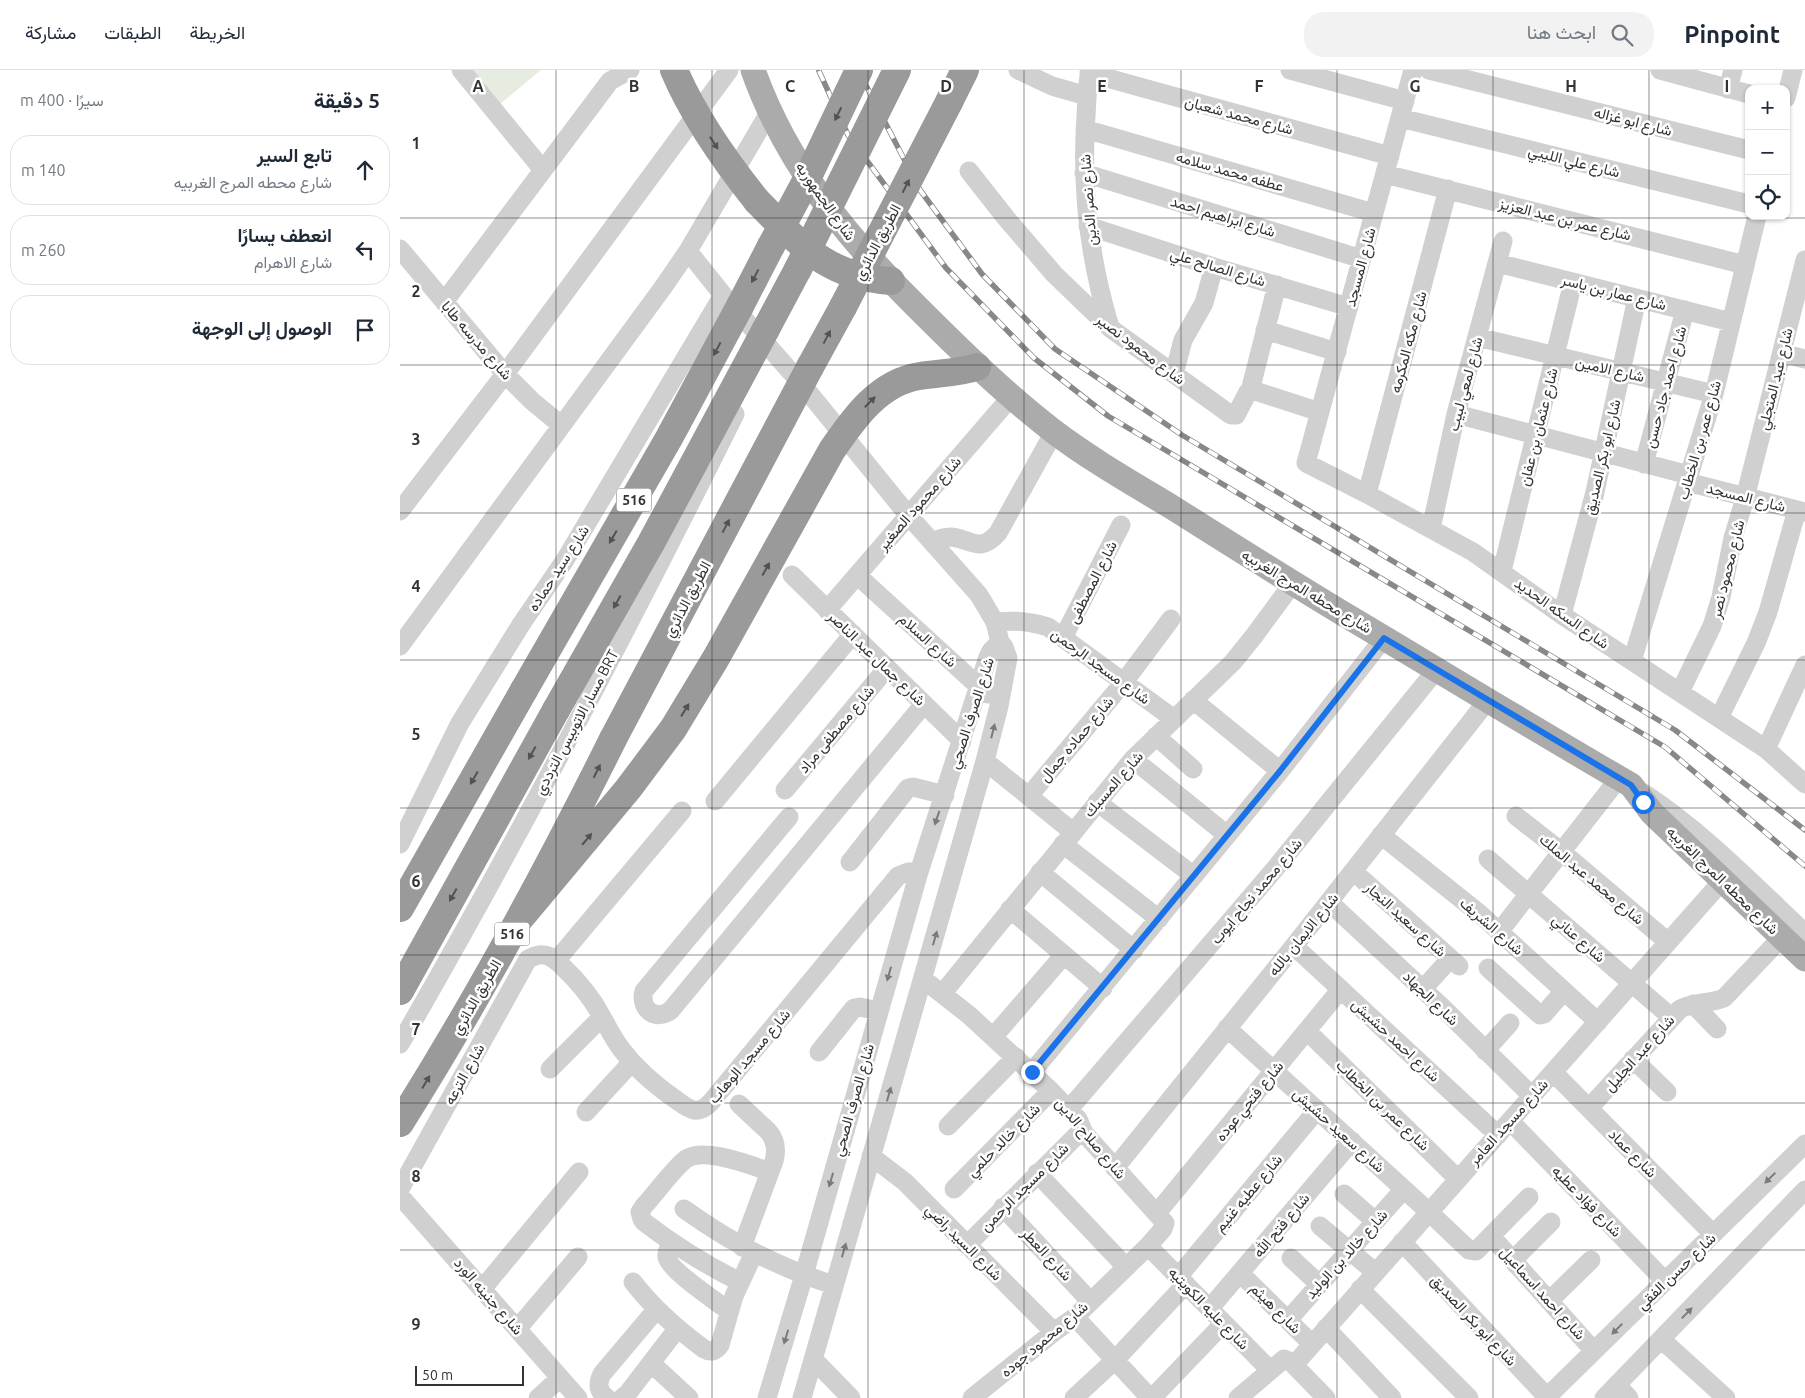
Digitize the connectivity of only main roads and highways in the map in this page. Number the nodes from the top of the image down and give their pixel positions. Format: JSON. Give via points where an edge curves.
{"nodes":[{"id":1,"x":674,"y":70,"type":"edge"},
{"id":2,"x":753,"y":70,"type":"edge"},
{"id":3,"x":859,"y":70,"type":"edge"},
{"id":4,"x":897,"y":70,"type":"edge"},
{"id":5,"x":965,"y":70,"type":"edge"},
{"id":6,"x":890,"y":281,"type":"junction"},
{"id":7,"x":977,"y":367,"type":"junction"},
{"id":8,"x":1011,"y":397,"type":"joint"},
{"id":9,"x":400,"y":908,"type":"edge"},
{"id":10,"x":522,"y":916,"type":"junction"},
{"id":11,"x":1794,"y":935,"type":"edge"},
{"id":12,"x":1805,"y":959,"type":"edge"},
{"id":13,"x":400,"y":991,"type":"edge"},
{"id":14,"x":400,"y":1123,"type":"edge"}],
"edges":[{"from":1,"to":6,"type":"highway","one_way":true,"bridge":true,"via":[[732,170],[757,201],[802,246],[828,265],[858,277]]},
{"from":2,"to":6,"type":"main road","name":"شارع الجمهوريه","via":[[770,111],[800,166],[827,207]]},
{"from":3,"to":9,"type":"highway","number":"516","one_way":true,"bridge":true,"via":[[806,181],[669,438]]},
{"from":4,"to":13,"type":"highway","number":"516","one_way":true,"bridge":true,"via":[[785,295],[651,543]]},
{"from":10,"to":5,"type":"highway","name":"الطريق الدائري","number":"516","one_way":true,"bridge":true},
{"from":6,"to":7,"type":"main road","name":"شارع الجمهوريه"},
{"from":7,"to":8,"type":"main road","name":"شارع الجمهوريه"},
{"from":10,"to":7,"type":"highway","one_way":true,"via":[[628,789],[673,729],[842,434],[866,406],[896,383],[918,376]]},
{"from":8,"to":11,"type":"main road","name":"شارع محطه المرج الغربيه","via":[[1054,432],[1109,469],[1293,584],[1625,782],[1652,813],[1723,880]]},
{"from":14,"to":10,"type":"highway","name":"الطريق الدائري","number":"516","one_way":true},
{"from":11,"to":12,"type":"main road","name":"شارع محطه المرج الغربيه"}]}
